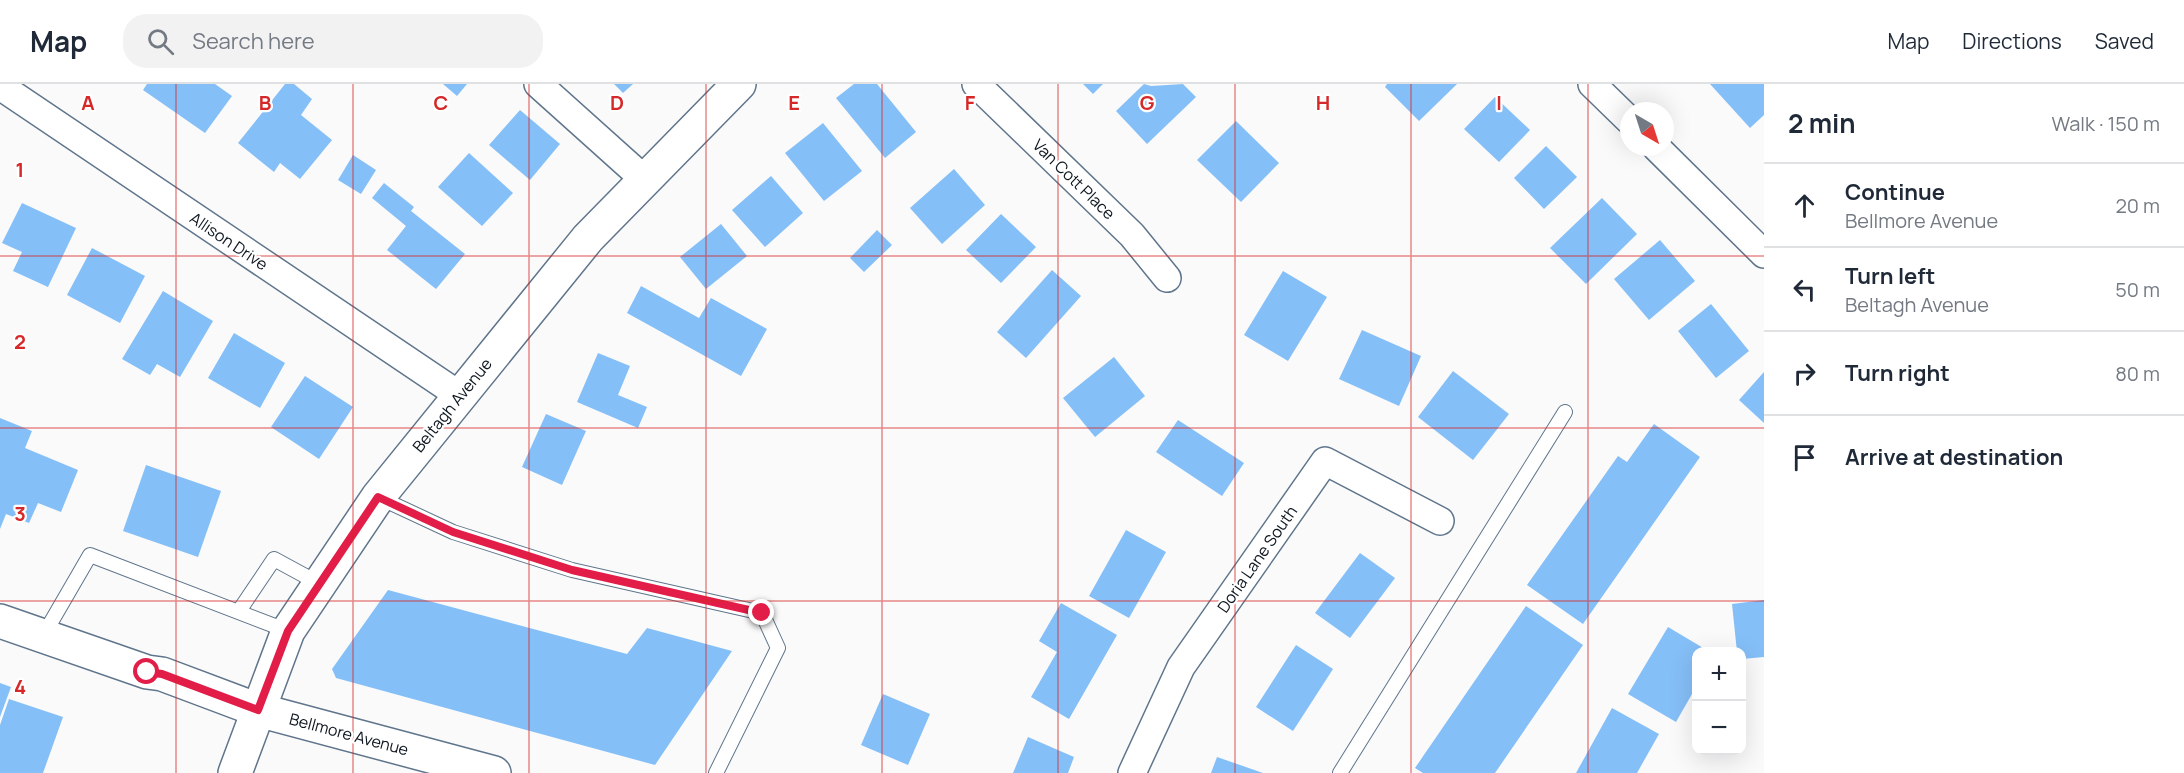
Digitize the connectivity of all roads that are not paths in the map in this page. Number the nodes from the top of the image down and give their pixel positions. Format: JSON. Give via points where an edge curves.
{"nodes":[{"id":1,"x":538,"y":84,"type":"edge"},
{"id":2,"x":739,"y":84,"type":"edge"},
{"id":3,"x":976,"y":84,"type":"edge"},
{"id":4,"x":1592,"y":84,"type":"edge"},
{"id":5,"x":0,"y":86,"type":"edge"},
{"id":6,"x":1620,"y":111,"type":"edge"},
{"id":7,"x":1665,"y":156,"type":"edge"},
{"id":8,"x":645,"y":180,"type":"junction"},
{"id":9,"x":1764,"y":254,"type":"edge"},
{"id":10,"x":1167,"y":278,"type":"dead end"},
{"id":11,"x":459,"y":395,"type":"junction"},
{"id":12,"x":1565,"y":412,"type":"dead end"},
{"id":13,"x":378,"y":497,"type":"junction"},
{"id":14,"x":1440,"y":521,"type":"dead end"},
{"id":15,"x":320,"y":584,"type":"junction"},
{"id":16,"x":239,"y":611,"type":"junction"},
{"id":17,"x":0,"y":621,"type":"edge"},
{"id":18,"x":288,"y":631,"type":"junction"},
{"id":19,"x":43,"y":636,"type":"junction"},
{"id":20,"x":258,"y":710,"type":"junction"},
{"id":21,"x":235,"y":773,"type":"edge"},
{"id":22,"x":494,"y":773,"type":"edge"},
{"id":23,"x":716,"y":773,"type":"edge"},
{"id":24,"x":1132,"y":773,"type":"edge"},
{"id":25,"x":1340,"y":773,"type":"edge"}],
"edges":[{"from":1,"to":8,"type":"street"},
{"from":2,"to":8,"type":"street","name":"Beltagh Avenue"},
{"from":3,"to":10,"type":"street","name":"Van Cott Place","via":[[1132,235]]},
{"from":4,"to":6,"type":"street"},
{"from":5,"to":11,"type":"street","name":"Allison Drive"},
{"from":7,"to":9,"type":"street"},
{"from":8,"to":11,"type":"street","name":"Beltagh Avenue","via":[[588,238]]},
{"from":11,"to":13,"type":"street","name":"Beltagh Avenue"},
{"from":12,"to":25,"type":"lane"},
{"from":13,"to":15,"type":"street","name":"Beltagh Avenue"},
{"from":13,"to":23,"type":"lane","via":[[453,532],[572,570],[762,613],[778,648]]},
{"from":14,"to":24,"type":"street","name":"Doria Lane South","via":[[1325,461],[1181,667]]},
{"from":15,"to":16,"type":"lane","via":[[274,559]]},
{"from":15,"to":18,"type":"street","name":"Beltagh Avenue"},
{"from":16,"to":18,"type":"lane"},
{"from":16,"to":19,"type":"lane","via":[[90,555]]},
{"from":17,"to":19,"type":"street","name":"Bellmore Avenue"},
{"from":18,"to":20,"type":"street","name":"Beltagh Avenue"},
{"from":19,"to":20,"type":"street","name":"Bellmore Avenue"},
{"from":20,"to":21,"type":"street","name":"Beltagh Avenue"},
{"from":20,"to":22,"type":"street","name":"Bellmore Avenue"}]}
